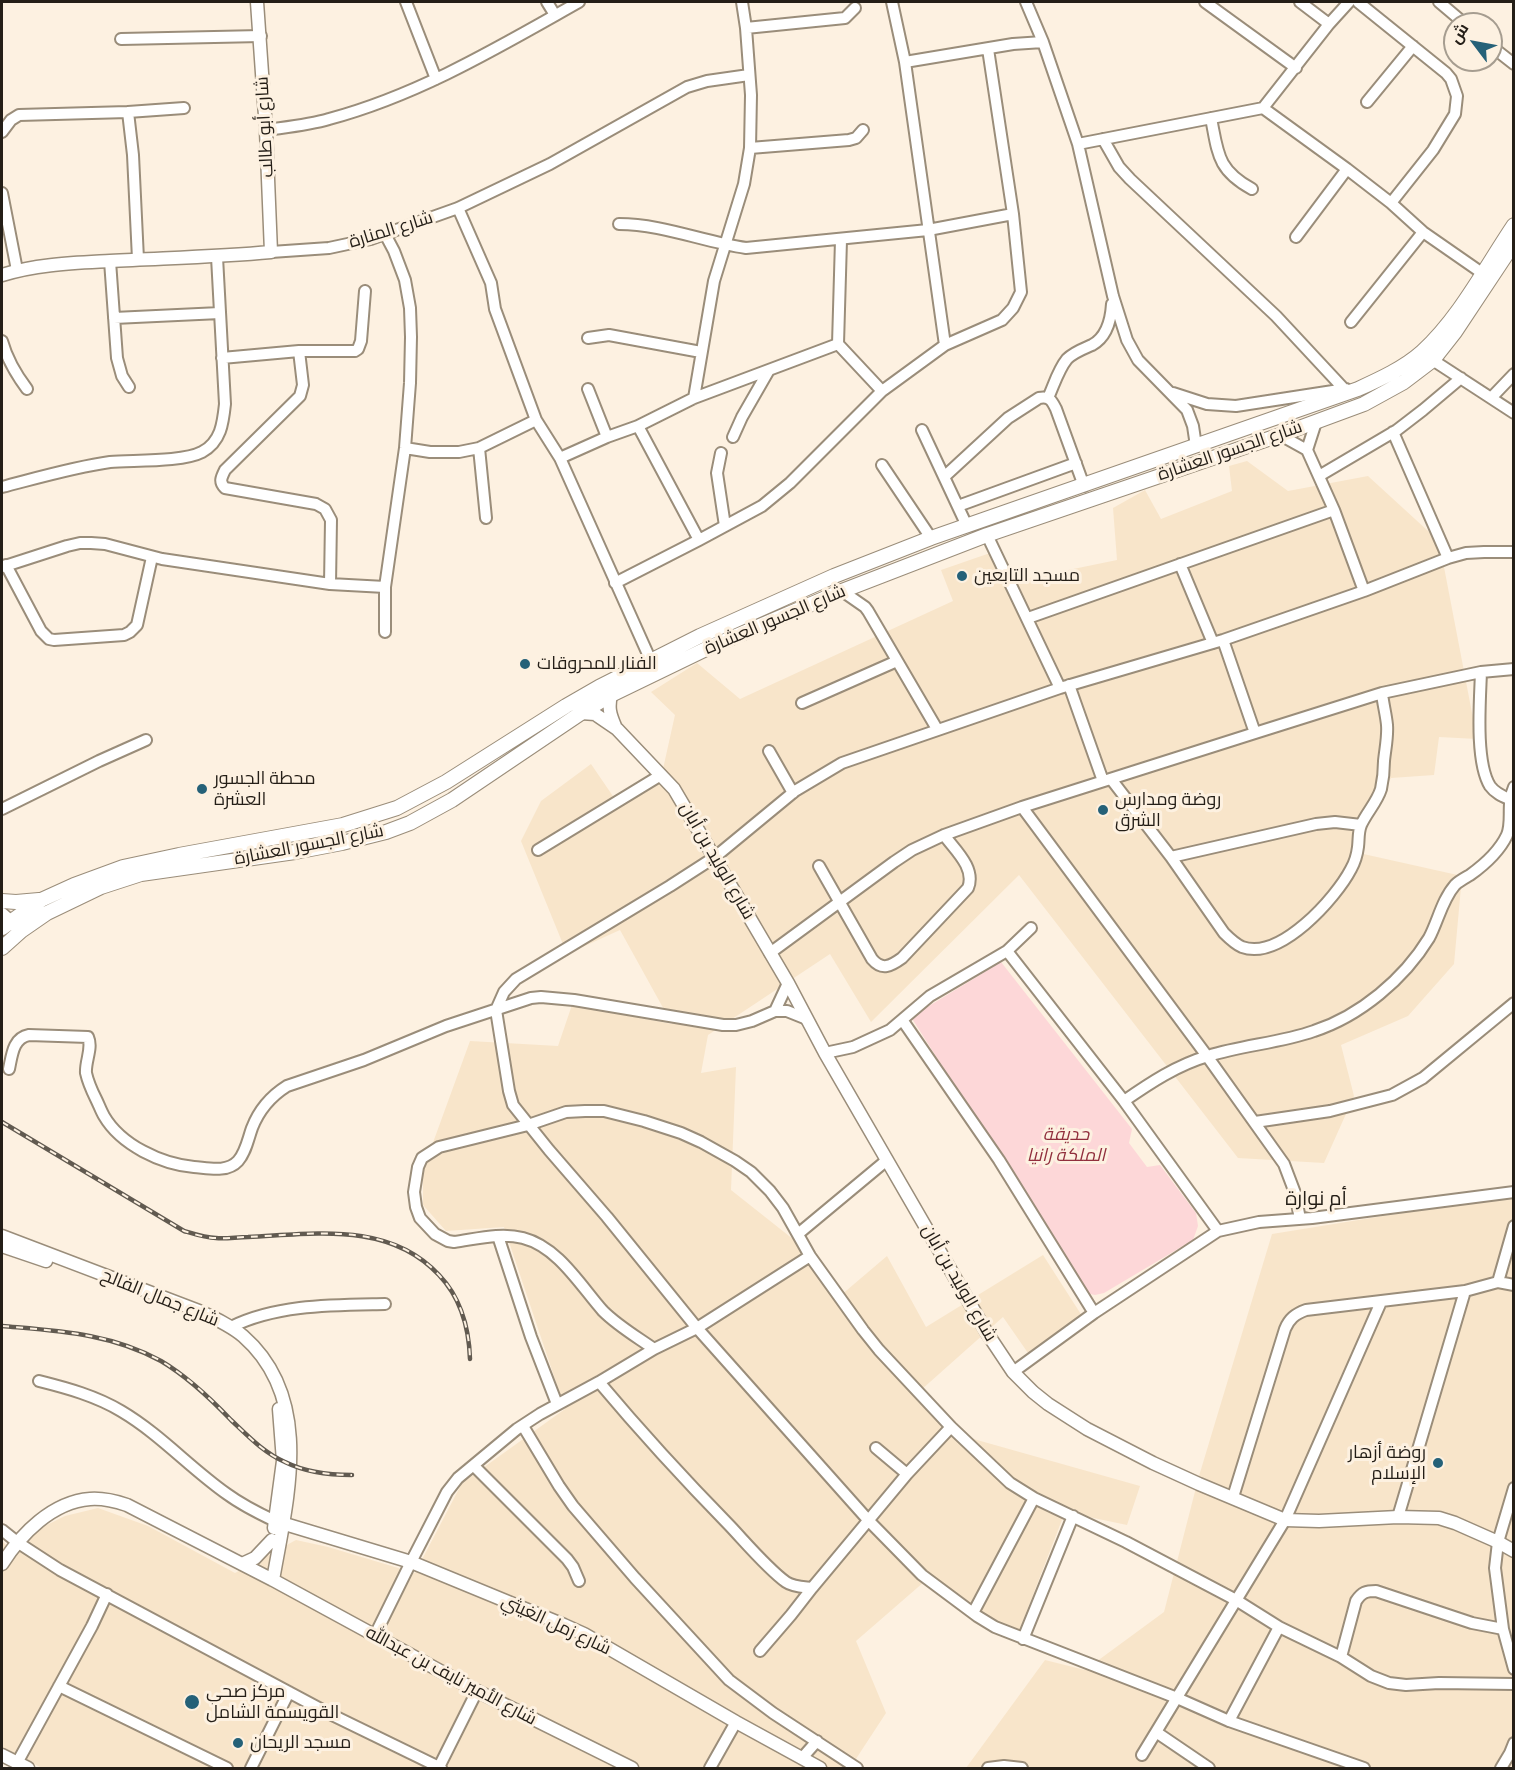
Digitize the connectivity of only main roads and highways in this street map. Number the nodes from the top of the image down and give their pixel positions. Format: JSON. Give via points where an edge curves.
{"nodes":[{"id":1,"x":1514,"y":225,"type":"edge"},
{"id":2,"x":1514,"y":243,"type":"edge"},
{"id":3,"x":1427,"y":356,"type":"junction"},
{"id":4,"x":703,"y":642,"type":"junction"},
{"id":5,"x":41,"y":900,"type":"junction"},
{"id":6,"x":2,"y":901,"type":"edge"},
{"id":7,"x":7,"y":930,"type":"edge"}],
"edges":[{"from":1,"to":3,"type":"main road","name":"شارع الجسور العشارة"},
{"from":2,"to":3,"type":"main road","name":"شارع الجسور العشارة","via":[[1455,332]]},
{"from":3,"to":4,"type":"main road","name":"شارع الجسور العشارة","via":[[1376,381],[834,576]]},
{"from":3,"to":4,"type":"main road","name":"شارع الجسور العشارة","via":[[1384,394],[1364,404],[987,535]]},
{"from":4,"to":5,"type":"main road","name":"شارع الجسور العشارة","via":[[651,661],[581,697],[446,782],[397,808],[343,825],[123,867]]},
{"from":4,"to":7,"type":"main road","name":"شارع الجسور العشارة","via":[[581,712],[452,800],[410,823],[296,852],[141,874],[101,887]]},
{"from":5,"to":6,"type":"main road"},
{"from":5,"to":7,"type":"main road","name":"شارع الجسور العشارة"}]}
